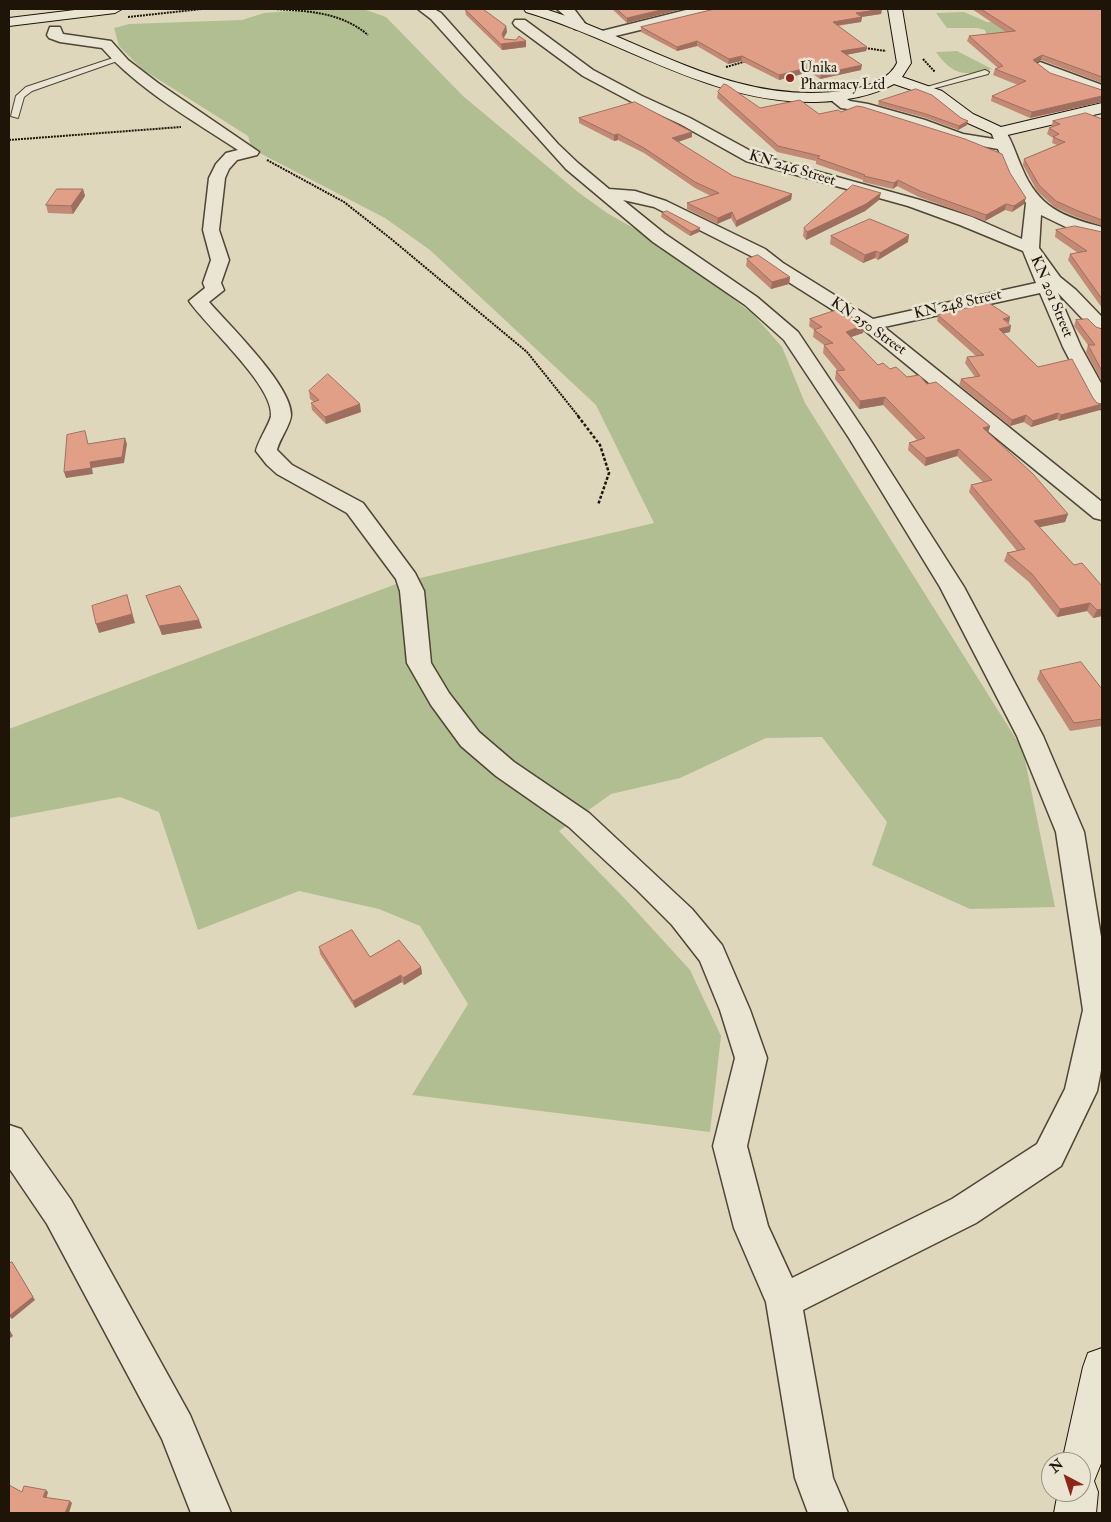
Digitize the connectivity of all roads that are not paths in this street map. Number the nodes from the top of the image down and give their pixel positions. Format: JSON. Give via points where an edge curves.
{"nodes":[{"id":1,"x":114,"y":9,"type":"edge"},
{"id":2,"x":425,"y":9,"type":"edge"},
{"id":3,"x":531,"y":9,"type":"edge"},
{"id":4,"x":563,"y":9,"type":"edge"},
{"id":5,"x":709,"y":9,"type":"edge"},
{"id":6,"x":895,"y":9,"type":"edge"},
{"id":7,"x":9,"y":22,"type":"edge"},
{"id":8,"x":515,"y":24,"type":"dead end"},
{"id":9,"x":580,"y":26,"type":"junction"},
{"id":10,"x":55,"y":30,"type":"dead end"},
{"id":11,"x":603,"y":35,"type":"junction"},
{"id":12,"x":119,"y":59,"type":"junction"},
{"id":13,"x":1040,"y":66,"type":"edge"},
{"id":14,"x":985,"y":72,"type":"dead end"},
{"id":15,"x":893,"y":79,"type":"junction"},
{"id":16,"x":924,"y":89,"type":"junction"},
{"id":17,"x":1102,"y":90,"type":"edge"},
{"id":18,"x":833,"y":96,"type":"junction"},
{"id":19,"x":1095,"y":110,"type":"edge"},
{"id":20,"x":15,"y":116,"type":"dead end"},
{"id":21,"x":1102,"y":120,"type":"edge"},
{"id":22,"x":1002,"y":139,"type":"junction"},
{"id":23,"x":605,"y":193,"type":"junction"},
{"id":24,"x":1034,"y":203,"type":"junction"},
{"id":25,"x":1102,"y":232,"type":"edge"},
{"id":26,"x":1030,"y":248,"type":"junction"},
{"id":27,"x":1049,"y":283,"type":"junction"},
{"id":28,"x":870,"y":325,"type":"junction"},
{"id":29,"x":1102,"y":328,"type":"edge"},
{"id":30,"x":1102,"y":403,"type":"edge"},
{"id":31,"x":1102,"y":512,"type":"edge"},
{"id":32,"x":1100,"y":1013,"type":"edge"},
{"id":33,"x":9,"y":1140,"type":"edge"},
{"id":34,"x":784,"y":1301,"type":"junction"},
{"id":35,"x":1102,"y":1367,"type":"edge"},
{"id":36,"x":1084,"y":1452,"type":"edge"},
{"id":37,"x":211,"y":1513,"type":"edge"},
{"id":38,"x":828,"y":1513,"type":"edge"}],
"edges":[{"from":1,"to":7,"type":"main road"},
{"from":2,"to":23,"type":"street","via":[[436,16],[486,69],[553,147]]},
{"from":3,"to":9,"type":"main road"},
{"from":4,"to":9,"type":"street"},
{"from":5,"to":11,"type":"street"},
{"from":6,"to":15,"type":"main road","via":[[904,62]]},
{"from":8,"to":26,"type":"street","name":"KN 246 Street","via":[[588,73],[752,158],[914,203]]},
{"from":9,"to":11,"type":"main road"},
{"from":10,"to":12,"type":"street","via":[[54,35],[60,38],[106,44]]},
{"from":11,"to":18,"type":"main road","via":[[697,76],[741,91],[813,98]]},
{"from":12,"to":20,"type":"lane","via":[[29,89],[20,96]]},
{"from":12,"to":34,"type":"street","via":[[251,152],[232,156],[217,178],[211,230],[220,260],[212,283],[215,290],[198,301],[276,394],[281,416],[266,451],[274,462],[355,508],[407,578],[412,591],[419,664],[440,700],[470,739],[505,769],[579,820],[647,882],[712,954],[751,1058],[730,1146],[751,1228]]},
{"from":13,"to":17,"type":"street","via":[[1054,75]]},
{"from":14,"to":16,"type":"lane"},
{"from":15,"to":16,"type":"main road"},
{"from":15,"to":18,"type":"main road","via":[[862,92]]},
{"from":16,"to":22,"type":"main road","via":[[937,94]]},
{"from":18,"to":22,"type":"street","via":[[846,105],[920,123],[960,138]]},
{"from":19,"to":21,"type":"street"},
{"from":19,"to":22,"type":"main road"},
{"from":22,"to":24,"type":"street","via":[[1018,178]]},
{"from":23,"to":28,"type":"street","name":"KN 250 Street","via":[[634,196],[660,204],[759,253]]},
{"from":23,"to":32,"type":"street","via":[[659,238],[751,301],[791,336],[952,587],[1030,736],[1070,832]]},
{"from":24,"to":25,"type":"street","via":[[1052,215]]},
{"from":24,"to":26,"type":"street","name":"KN 201 Street"},
{"from":26,"to":27,"type":"street","name":"KN 201 Street"},
{"from":27,"to":28,"type":"street","name":"KN 248 Street"},
{"from":27,"to":29,"type":"street","via":[[1070,294]]},
{"from":27,"to":30,"type":"street","name":"KN 201 Street","via":[[1072,347]]},
{"from":28,"to":31,"type":"street","name":"KN 250 Street"},
{"from":32,"to":34,"type":"street","via":[[1081,1091],[1049,1155],[964,1211]]},
{"from":33,"to":37,"type":"street","via":[[59,1212],[168,1411]]},
{"from":34,"to":38,"type":"street","via":[[814,1478]]},
{"from":35,"to":36,"type":"main road"}]}
